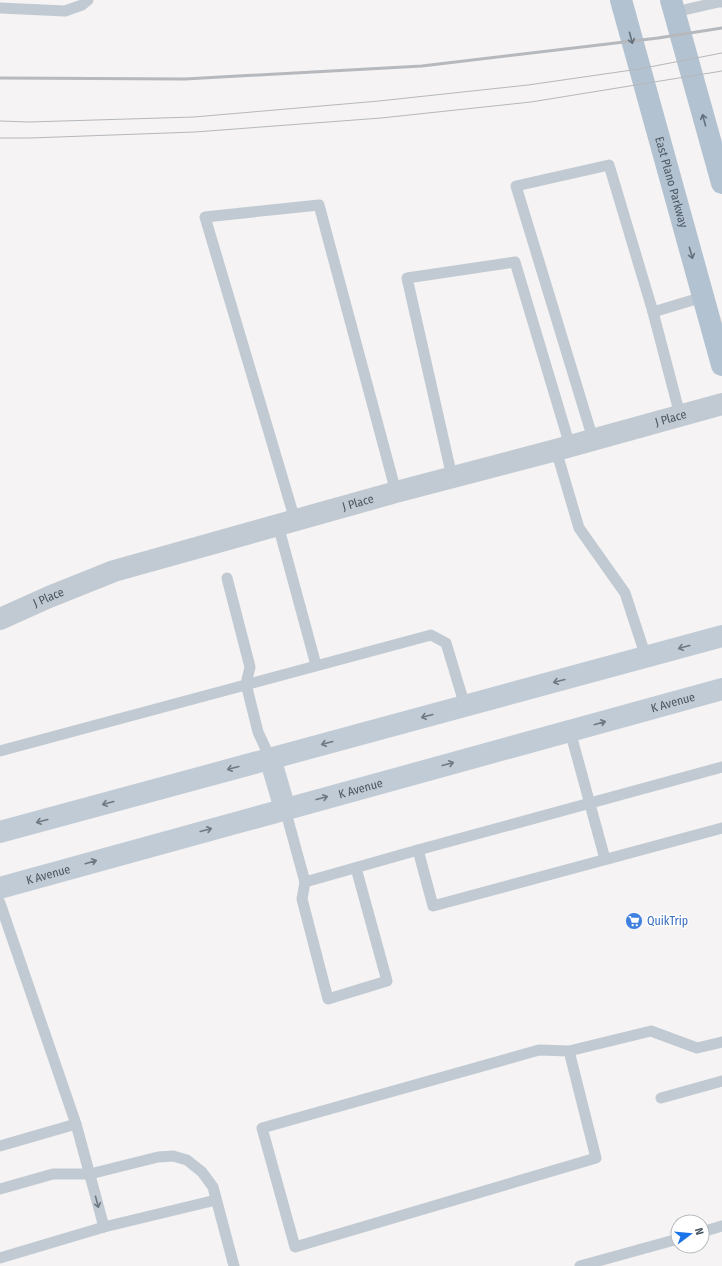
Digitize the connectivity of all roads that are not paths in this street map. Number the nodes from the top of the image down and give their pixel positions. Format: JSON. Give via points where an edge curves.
{"nodes":[{"id":1,"x":88,"y":0,"type":"edge"},
{"id":2,"x":621,"y":0,"type":"edge"},
{"id":3,"x":722,"y":2,"type":"edge"},
{"id":4,"x":673,"y":6,"type":"edge"},
{"id":5,"x":0,"y":8,"type":"edge"},
{"id":6,"x":718,"y":156,"type":"edge"},
{"id":7,"x":722,"y":183,"type":"edge"},
{"id":8,"x":703,"y":297,"type":"junction"},
{"id":9,"x":653,"y":312,"type":"junction"},
{"id":10,"x":722,"y":365,"type":"edge"},
{"id":11,"x":722,"y":404,"type":"edge"},
{"id":12,"x":680,"y":415,"type":"junction"},
{"id":13,"x":593,"y":439,"type":"junction"},
{"id":14,"x":563,"y":448,"type":"junction"},
{"id":15,"x":452,"y":477,"type":"junction"},
{"id":16,"x":396,"y":492,"type":"junction"},
{"id":17,"x":287,"y":522,"type":"junction"},
{"id":18,"x":227,"y":578,"type":"dead end"},
{"id":19,"x":0,"y":618,"type":"edge"},
{"id":20,"x":722,"y":636,"type":"edge"},
{"id":21,"x":646,"y":657,"type":"junction"},
{"id":22,"x":316,"y":665,"type":"junction"},
{"id":23,"x":246,"y":684,"type":"junction"},
{"id":24,"x":722,"y":689,"type":"edge"},
{"id":25,"x":465,"y":706,"type":"junction"},
{"id":26,"x":570,"y":731,"type":"junction"},
{"id":27,"x":0,"y":751,"type":"edge"},
{"id":28,"x":270,"y":758,"type":"junction"},
{"id":29,"x":722,"y":767,"type":"edge"},
{"id":30,"x":590,"y":803,"type":"junction"},
{"id":31,"x":285,"y":809,"type":"junction"},
{"id":32,"x":722,"y":828,"type":"edge"},
{"id":33,"x":0,"y":832,"type":"edge"},
{"id":34,"x":418,"y":850,"type":"junction"},
{"id":35,"x":605,"y":860,"type":"junction"},
{"id":36,"x":356,"y":868,"type":"junction"},
{"id":37,"x":305,"y":882,"type":"junction"},
{"id":38,"x":0,"y":888,"type":"edge"},
{"id":39,"x":0,"y":903,"type":"edge"},
{"id":40,"x":722,"y":1042,"type":"edge"},
{"id":41,"x":569,"y":1051,"type":"junction"},
{"id":42,"x":722,"y":1081,"type":"edge"},
{"id":43,"x":661,"y":1098,"type":"dead end"},
{"id":44,"x":76,"y":1124,"type":"junction"},
{"id":45,"x":0,"y":1146,"type":"edge"},
{"id":46,"x":90,"y":1174,"type":"junction"},
{"id":47,"x":0,"y":1188,"type":"edge"},
{"id":48,"x":216,"y":1200,"type":"junction"},
{"id":49,"x":722,"y":1226,"type":"edge"},
{"id":50,"x":104,"y":1227,"type":"junction"},
{"id":51,"x":710,"y":1230,"type":"edge"},
{"id":52,"x":670,"y":1241,"type":"edge"},
{"id":53,"x":0,"y":1258,"type":"edge"},
{"id":54,"x":234,"y":1266,"type":"edge"},
{"id":55,"x":580,"y":1266,"type":"edge"}],
"edges":[{"from":1,"to":5,"type":"lane","via":[[65,11]]},
{"from":2,"to":8,"type":"main road","name":"East Plano Parkway","one_way":true},
{"from":3,"to":4,"type":"lane"},
{"from":6,"to":4,"type":"main road","one_way":true},
{"from":6,"to":7,"type":"main road"},
{"from":8,"to":9,"type":"lane"},
{"from":8,"to":10,"type":"main road","name":"East Plano Parkway"},
{"from":9,"to":12,"type":"lane"},
{"from":9,"to":13,"type":"lane","via":[[609,165],[516,186]]},
{"from":11,"to":12,"type":"street","name":"J Place"},
{"from":12,"to":13,"type":"street","name":"J Place"},
{"from":13,"to":14,"type":"street","name":"J Place"},
{"from":14,"to":15,"type":"street","name":"J Place"},
{"from":14,"to":15,"type":"lane","via":[[515,262],[407,278]]},
{"from":14,"to":21,"type":"lane","via":[[579,528],[625,593]]},
{"from":15,"to":16,"type":"street","name":"J Place"},
{"from":16,"to":17,"type":"street","name":"J Place"},
{"from":16,"to":17,"type":"lane","via":[[319,205],[205,217]]},
{"from":17,"to":19,"type":"street","name":"J Place","via":[[114,571]]},
{"from":17,"to":22,"type":"lane"},
{"from":18,"to":23,"type":"lane","via":[[250,667]]},
{"from":20,"to":21,"type":"main road","one_way":true},
{"from":21,"to":25,"type":"main road","one_way":true},
{"from":22,"to":23,"type":"lane"},
{"from":22,"to":25,"type":"lane","via":[[431,635],[446,643]]},
{"from":23,"to":27,"type":"lane"},
{"from":23,"to":28,"type":"lane","via":[[258,732]]},
{"from":26,"to":24,"type":"main road","name":"K Avenue","one_way":true},
{"from":25,"to":28,"type":"main road","one_way":true},
{"from":26,"to":30,"type":"lane"},
{"from":31,"to":26,"type":"main road","name":"K Avenue","one_way":true},
{"from":28,"to":31,"type":"main road"},
{"from":28,"to":33,"type":"main road","one_way":true},
{"from":29,"to":30,"type":"lane"},
{"from":30,"to":34,"type":"lane"},
{"from":30,"to":35,"type":"lane"},
{"from":31,"to":37,"type":"lane"},
{"from":38,"to":31,"type":"main road","name":"K Avenue","one_way":true},
{"from":32,"to":35,"type":"lane"},
{"from":34,"to":35,"type":"lane","via":[[433,906]]},
{"from":34,"to":36,"type":"lane"},
{"from":36,"to":37,"type":"lane"},
{"from":36,"to":37,"type":"lane","via":[[387,981],[328,999],[302,899]]},
{"from":39,"to":44,"type":"lane"},
{"from":40,"to":41,"type":"lane","via":[[697,1048],[652,1031]]},
{"from":41,"to":41,"type":"lane","via":[[540,1050],[262,1128],[295,1247],[596,1158]]},
{"from":42,"to":43,"type":"lane"},
{"from":44,"to":45,"type":"lane"},
{"from":44,"to":46,"type":"lane"},
{"from":46,"to":47,"type":"lane","via":[[53,1174]]},
{"from":46,"to":48,"type":"lane","via":[[158,1157],[173,1156],[187,1160],[202,1172],[212,1187]]},
{"from":46,"to":50,"type":"lane","one_way":true},
{"from":48,"to":50,"type":"lane"},
{"from":48,"to":54,"type":"lane"},
{"from":49,"to":51,"type":"lane"},
{"from":50,"to":53,"type":"lane"},
{"from":52,"to":55,"type":"lane"}]}
